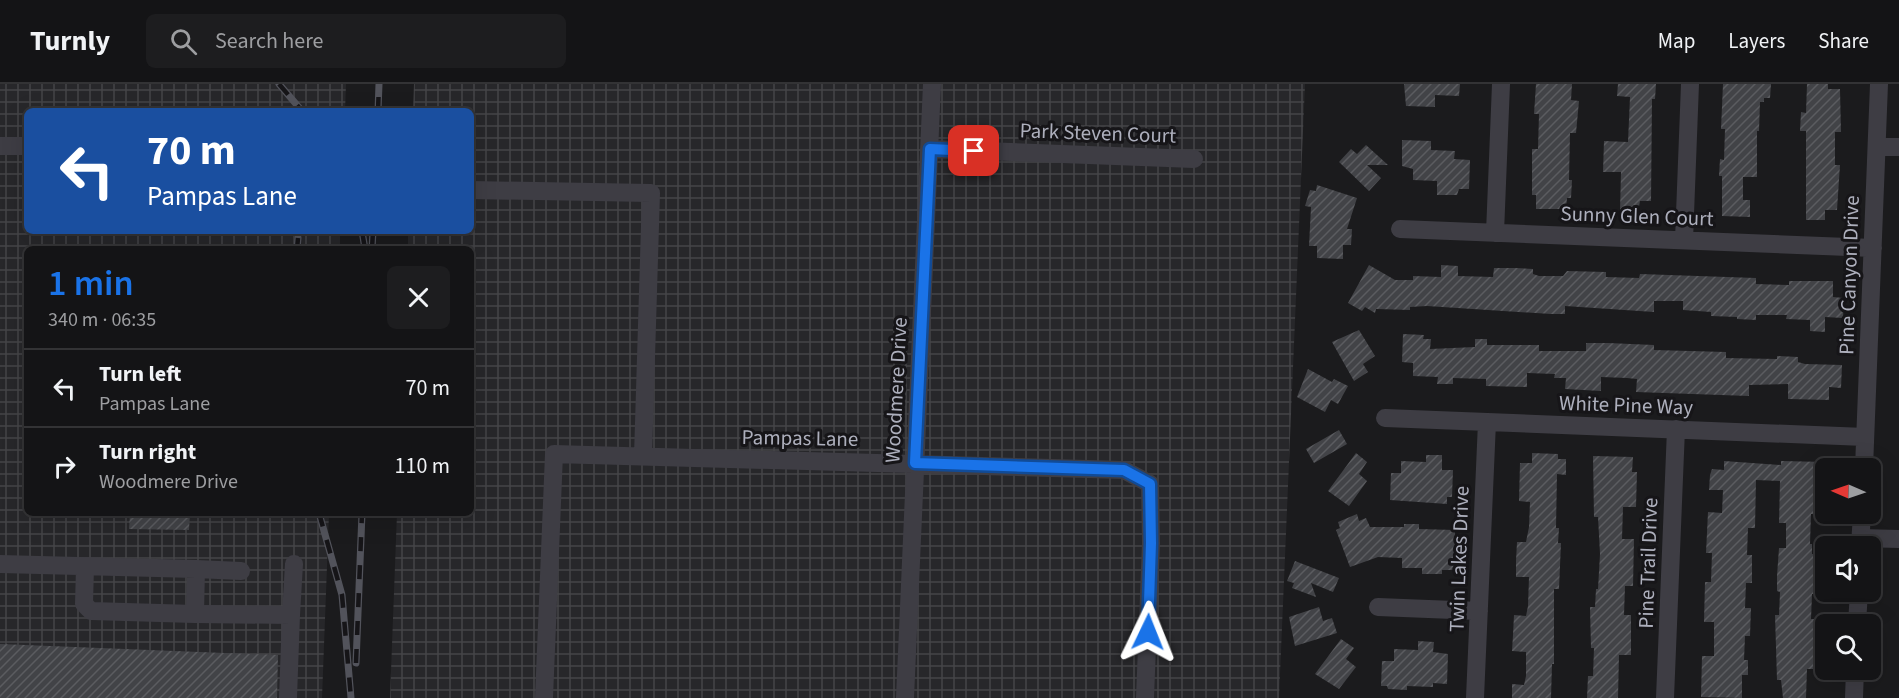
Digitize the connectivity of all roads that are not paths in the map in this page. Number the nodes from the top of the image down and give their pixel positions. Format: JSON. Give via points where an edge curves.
{"nodes":[{"id":1,"x":932,"y":84,"type":"edge"},
{"id":2,"x":1501,"y":84,"type":"edge"},
{"id":3,"x":1690,"y":84,"type":"edge"},
{"id":4,"x":1879,"y":84,"type":"edge"},
{"id":5,"x":0,"y":146,"type":"edge"},
{"id":6,"x":24,"y":146,"type":"edge"},
{"id":7,"x":1877,"y":147,"type":"junction"},
{"id":8,"x":1899,"y":147,"type":"edge"},
{"id":9,"x":930,"y":149,"type":"junction"},
{"id":10,"x":1194,"y":159,"type":"dead end"},
{"id":11,"x":474,"y":190,"type":"edge"},
{"id":12,"x":1400,"y":229,"type":"dead end"},
{"id":13,"x":1495,"y":232,"type":"junction"},
{"id":14,"x":1684,"y":240,"type":"junction"},
{"id":15,"x":1873,"y":248,"type":"junction"},
{"id":16,"x":1385,"y":418,"type":"dead end"},
{"id":17,"x":1487,"y":422,"type":"junction"},
{"id":18,"x":1676,"y":429,"type":"junction"},
{"id":19,"x":1865,"y":437,"type":"junction"},
{"id":20,"x":643,"y":456,"type":"junction"},
{"id":21,"x":1864,"y":458,"type":"edge"},
{"id":22,"x":915,"y":463,"type":"junction"},
{"id":23,"x":1899,"y":539,"type":"edge"},
{"id":24,"x":1881,"y":540,"type":"edge"},
{"id":25,"x":0,"y":564,"type":"edge"},
{"id":26,"x":294,"y":564,"type":"dead end"},
{"id":27,"x":85,"y":567,"type":"junction"},
{"id":28,"x":196,"y":569,"type":"junction"},
{"id":29,"x":241,"y":571,"type":"dead end"},
{"id":30,"x":1378,"y":607,"type":"dead end"},
{"id":31,"x":1479,"y":611,"type":"junction"},
{"id":32,"x":195,"y":614,"type":"junction"},
{"id":33,"x":291,"y":615,"type":"junction"},
{"id":34,"x":1855,"y":680,"type":"edge"},
{"id":35,"x":288,"y":698,"type":"edge"},
{"id":36,"x":544,"y":698,"type":"edge"},
{"id":37,"x":905,"y":698,"type":"edge"},
{"id":38,"x":1145,"y":698,"type":"edge"},
{"id":39,"x":1475,"y":698,"type":"edge"},
{"id":40,"x":1665,"y":698,"type":"edge"},
{"id":41,"x":1854,"y":698,"type":"edge"}],
"edges":[{"from":1,"to":9,"type":"street","name":"Woodmere Drive"},
{"from":2,"to":13,"type":"street"},
{"from":3,"to":14,"type":"street"},
{"from":4,"to":7,"type":"street","name":"Pine Canyon Drive"},
{"from":5,"to":6,"type":"street"},
{"from":7,"to":8,"type":"street"},
{"from":7,"to":15,"type":"street","name":"Pine Canyon Drive"},
{"from":9,"to":10,"type":"street","name":"Park Steven Court"},
{"from":9,"to":22,"type":"street","name":"Woodmere Drive"},
{"from":11,"to":20,"type":"street","via":[[651,193]]},
{"from":12,"to":13,"type":"street","name":"Sunny Glen Court"},
{"from":13,"to":14,"type":"street","name":"Sunny Glen Court"},
{"from":14,"to":15,"type":"street","name":"Sunny Glen Court"},
{"from":15,"to":19,"type":"street","name":"Pine Canyon Drive"},
{"from":16,"to":17,"type":"street","name":"White Pine Way"},
{"from":17,"to":18,"type":"street","name":"White Pine Way"},
{"from":17,"to":31,"type":"street","name":"Twin Lakes Drive"},
{"from":18,"to":19,"type":"street","name":"White Pine Way"},
{"from":18,"to":40,"type":"street","name":"Pine Trail Drive"},
{"from":19,"to":21,"type":"street","name":"Pine Canyon Drive"},
{"from":20,"to":22,"type":"street","name":"Pampas Lane"},
{"from":20,"to":36,"type":"street","name":"Pampas Lane","via":[[554,454]]},
{"from":22,"to":37,"type":"street","name":"Woodmere Drive"},
{"from":22,"to":38,"type":"street","name":"Pampas Lane","via":[[1124,470],[1150,484]]},
{"from":23,"to":24,"type":"street"},
{"from":25,"to":27,"type":"street"},
{"from":26,"to":33,"type":"street"},
{"from":27,"to":28,"type":"street"},
{"from":27,"to":32,"type":"street","via":[[84,604],[91,611]]},
{"from":28,"to":29,"type":"street"},
{"from":28,"to":32,"type":"street"},
{"from":30,"to":31,"type":"street"},
{"from":31,"to":39,"type":"street","name":"Twin Lakes Drive"},
{"from":32,"to":33,"type":"street"},
{"from":33,"to":35,"type":"street"},
{"from":34,"to":41,"type":"street"}]}
